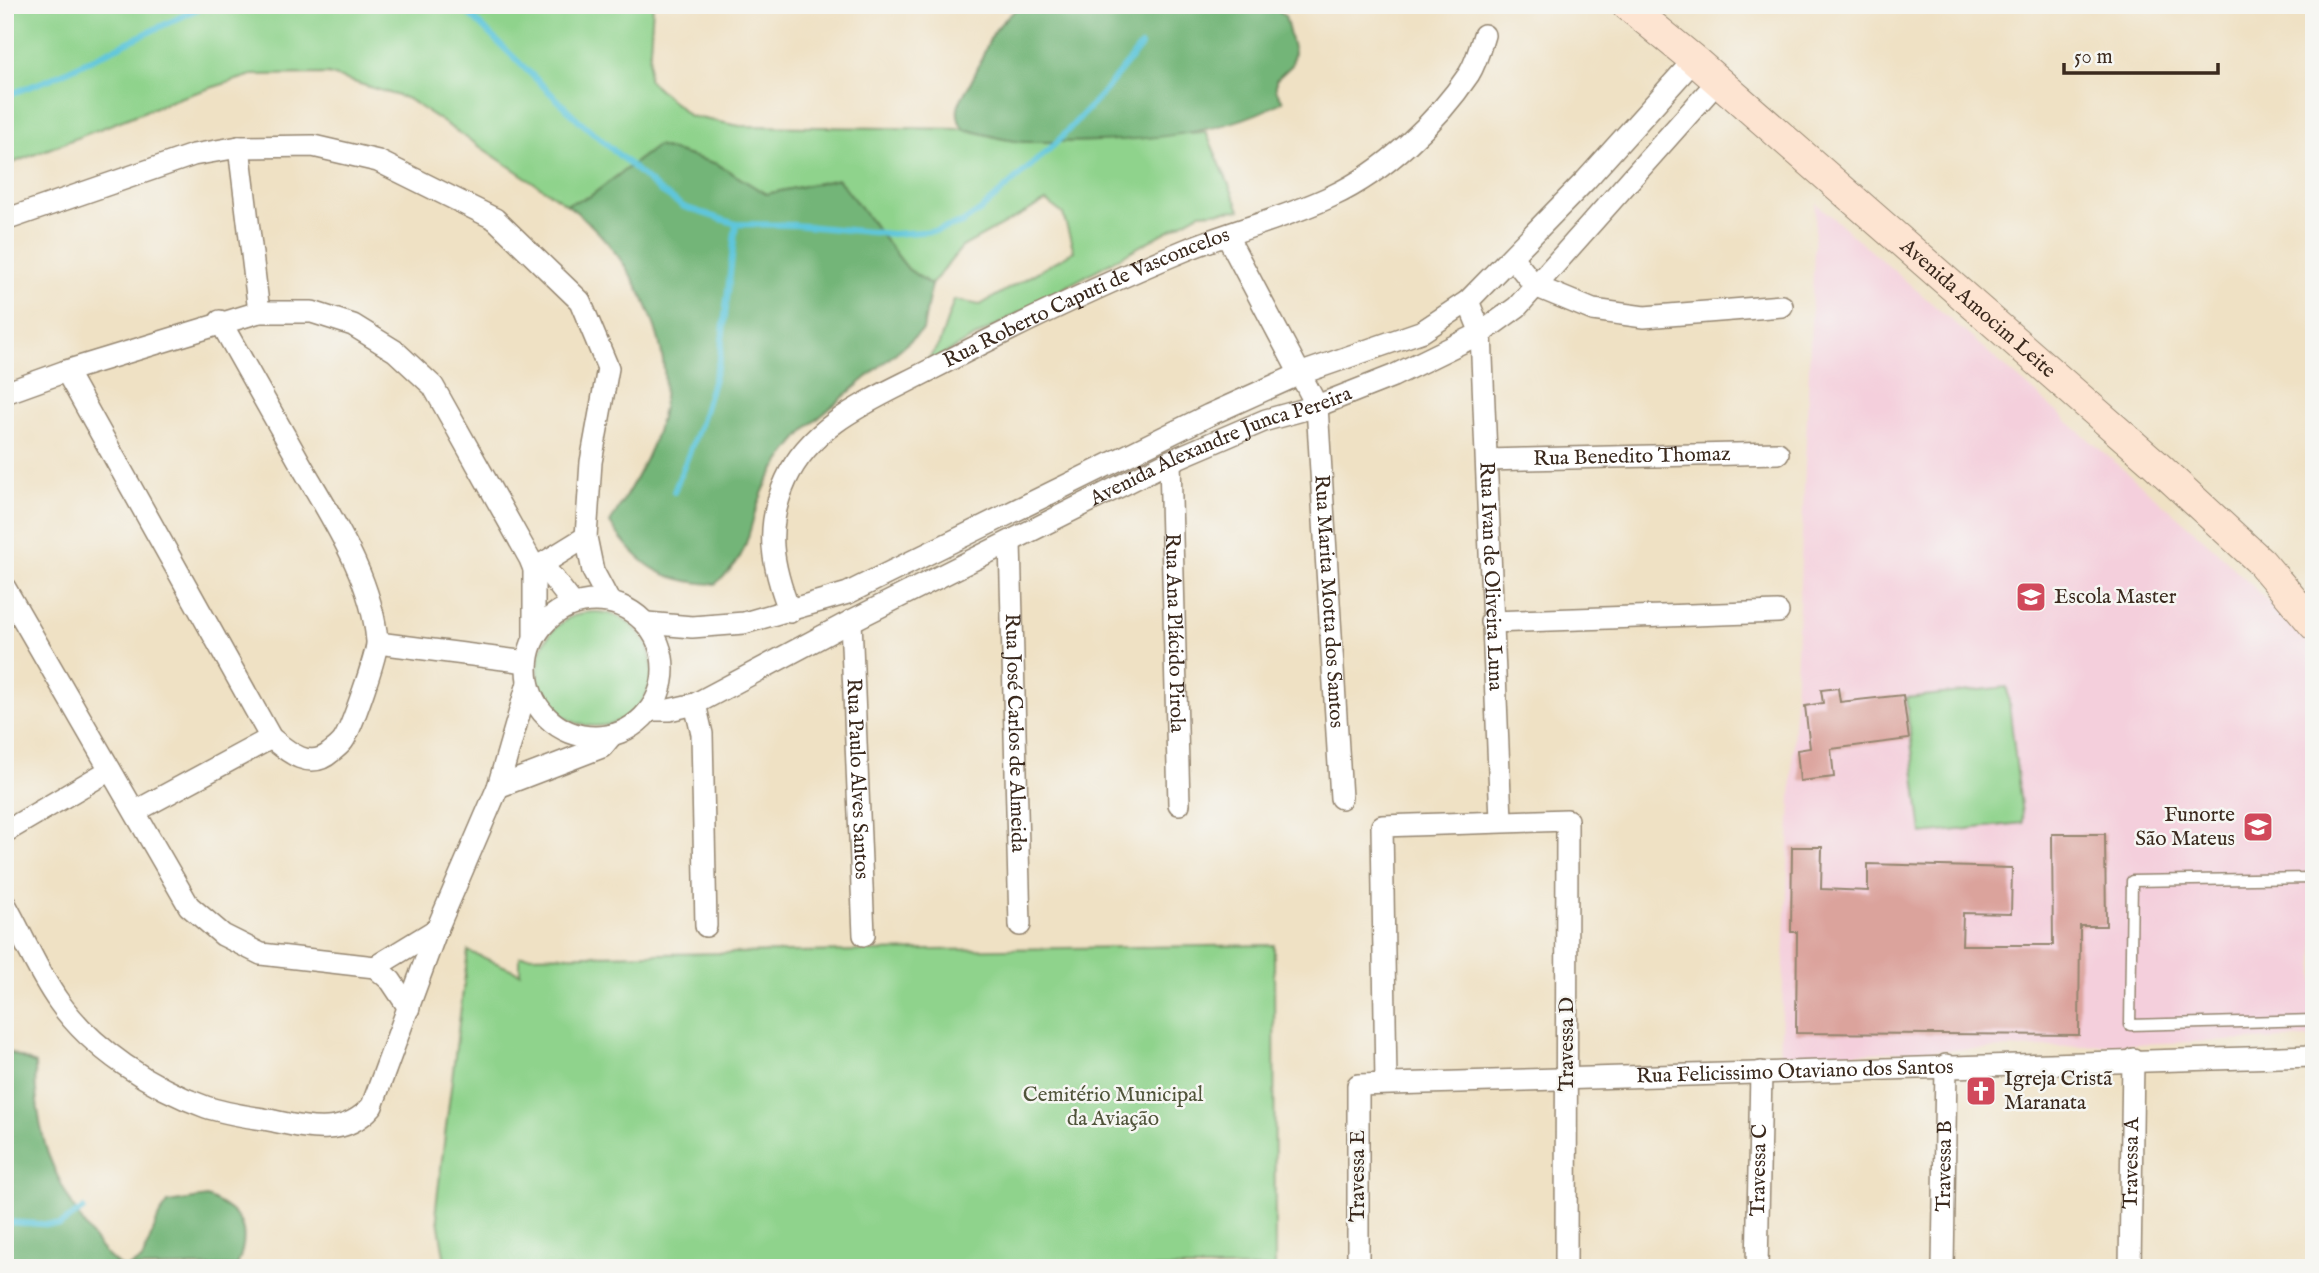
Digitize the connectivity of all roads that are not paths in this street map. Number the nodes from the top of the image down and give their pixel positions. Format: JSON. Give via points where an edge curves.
{"nodes":[{"id":1,"x":1626,"y":5,"type":"edge"},
{"id":2,"x":1484,"y":35,"type":"dead end"},
{"id":3,"x":1694,"y":60,"type":"junction"},
{"id":4,"x":1718,"y":81,"type":"junction"},
{"id":5,"x":239,"y":147,"type":"junction"},
{"id":6,"x":5,"y":220,"type":"edge"},
{"id":7,"x":1227,"y":236,"type":"junction"},
{"id":8,"x":1512,"y":257,"type":"junction"},
{"id":9,"x":1535,"y":286,"type":"junction"},
{"id":10,"x":1468,"y":301,"type":"junction"},
{"id":11,"x":1782,"y":306,"type":"dead end"},
{"id":12,"x":259,"y":312,"type":"junction"},
{"id":13,"x":220,"y":321,"type":"junction"},
{"id":14,"x":1481,"y":333,"type":"junction"},
{"id":15,"x":66,"y":371,"type":"junction"},
{"id":16,"x":1302,"y":373,"type":"junction"},
{"id":17,"x":5,"y":393,"type":"edge"},
{"id":18,"x":1317,"y":406,"type":"junction"},
{"id":19,"x":1778,"y":453,"type":"dead end"},
{"id":20,"x":1487,"y":460,"type":"junction"},
{"id":21,"x":1170,"y":461,"type":"junction"},
{"id":22,"x":586,"y":537,"type":"junction"},
{"id":23,"x":1010,"y":542,"type":"junction"},
{"id":24,"x":538,"y":566,"type":"junction"},
{"id":25,"x":5,"y":589,"type":"edge"},
{"id":26,"x":609,"y":601,"type":"junction"},
{"id":27,"x":573,"y":604,"type":"junction"},
{"id":28,"x":790,"y":612,"type":"junction"},
{"id":29,"x":1779,"y":612,"type":"dead end"},
{"id":30,"x":851,"y":621,"type":"junction"},
{"id":31,"x":1492,"y":622,"type":"junction"},
{"id":32,"x":647,"y":623,"type":"junction"},
{"id":33,"x":2314,"y":625,"type":"edge"},
{"id":34,"x":534,"y":638,"type":"junction"},
{"id":35,"x":378,"y":643,"type":"junction"},
{"id":36,"x":528,"y":673,"type":"junction"},
{"id":37,"x":695,"y":704,"type":"junction"},
{"id":38,"x":650,"y":710,"type":"junction"},
{"id":39,"x":612,"y":735,"type":"junction"},
{"id":40,"x":271,"y":738,"type":"junction"},
{"id":41,"x":110,"y":770,"type":"junction"},
{"id":42,"x":498,"y":787,"type":"junction"},
{"id":43,"x":1340,"y":798,"type":"dead end"},
{"id":44,"x":1179,"y":804,"type":"dead end"},
{"id":45,"x":136,"y":811,"type":"junction"},
{"id":46,"x":1501,"y":820,"type":"junction"},
{"id":47,"x":5,"y":832,"type":"edge"},
{"id":48,"x":2314,"y":878,"type":"edge"},
{"id":49,"x":5,"y":904,"type":"edge"},
{"id":50,"x":1020,"y":925,"type":"dead end"},
{"id":51,"x":706,"y":926,"type":"dead end"},
{"id":52,"x":438,"y":929,"type":"junction"},
{"id":53,"x":864,"y":935,"type":"dead end"},
{"id":54,"x":375,"y":967,"type":"junction"},
{"id":55,"x":409,"y":1007,"type":"junction"},
{"id":56,"x":2314,"y":1020,"type":"edge"},
{"id":57,"x":2314,"y":1056,"type":"edge"},
{"id":58,"x":2133,"y":1059,"type":"junction"},
{"id":59,"x":1947,"y":1065,"type":"junction"},
{"id":60,"x":1761,"y":1072,"type":"junction"},
{"id":61,"x":1567,"y":1080,"type":"junction"},
{"id":62,"x":1386,"y":1083,"type":"junction"},
{"id":63,"x":1358,"y":1084,"type":"joint"},
{"id":64,"x":1358,"y":1268,"type":"edge"},
{"id":65,"x":1566,"y":1268,"type":"edge"},
{"id":66,"x":1758,"y":1268,"type":"edge"},
{"id":67,"x":1943,"y":1268,"type":"edge"},
{"id":68,"x":2130,"y":1268,"type":"edge"}],
"edges":[{"from":1,"to":3,"type":"street","name":"Avenida Amocim Leite"},
{"from":2,"to":7,"type":"street","name":"Rua Roberto Caputi de Vasconcelos","via":[[1470,73],[1425,126],[1381,165],[1333,196]]},
{"from":3,"to":4,"type":"street","name":"Avenida Amocim Leite"},
{"from":3,"to":8,"type":"street","name":"Avenida Alexandre Junca Pereira"},
{"from":4,"to":9,"type":"street","name":"Avenida Alexandre Junca Pereira"},
{"from":4,"to":33,"type":"street","name":"Avenida Amocim Leite","via":[[2163,471],[2261,562]]},
{"from":5,"to":6,"type":"street","via":[[193,155]]},
{"from":5,"to":12,"type":"street"},
{"from":5,"to":22,"type":"street","via":[[313,146],[378,161],[495,219],[580,300],[608,368],[591,462]]},
{"from":7,"to":16,"type":"street"},
{"from":7,"to":28,"type":"street","name":"Rua Roberto Caputi de Vasconcelos","via":[[1116,278],[1040,314],[857,408],[823,431],[786,478],[775,511],[774,570]]},
{"from":8,"to":9,"type":"street"},
{"from":8,"to":10,"type":"street","name":"Avenida Alexandre Junca Pereira"},
{"from":9,"to":11,"type":"street","via":[[1593,310],[1644,317]]},
{"from":9,"to":14,"type":"street","name":"Avenida Alexandre Junca Pereira","via":[[1517,307]]},
{"from":10,"to":14,"type":"street","name":"Rua Ivan de Oliveira Luna"},
{"from":10,"to":16,"type":"street","name":"Avenida Alexandre Junca Pereira","via":[[1423,331]]},
{"from":12,"to":13,"type":"street"},
{"from":12,"to":24,"type":"street","via":[[312,312],[353,325],[396,351],[433,386]]},
{"from":13,"to":15,"type":"street"},
{"from":13,"to":35,"type":"street","via":[[354,562]]},
{"from":14,"to":18,"type":"street","name":"Avenida Alexandre Junca Pereira"},
{"from":14,"to":20,"type":"street","name":"Rua Ivan de Oliveira Luna"},
{"from":15,"to":17,"type":"street"},
{"from":15,"to":40,"type":"street"},
{"from":16,"to":18,"type":"street"},
{"from":16,"to":28,"type":"street","name":"Avenida Alexandre Junca Pereira","via":[[848,593]]},
{"from":18,"to":21,"type":"street","name":"Avenida Alexandre Junca Pereira","via":[[1266,421]]},
{"from":18,"to":43,"type":"street","name":"Rua Marita Motta dos Santos"},
{"from":19,"to":20,"type":"street","name":"Rua Benedito Thomaz"},
{"from":20,"to":31,"type":"street","name":"Rua Ivan de Oliveira Luna"},
{"from":21,"to":23,"type":"street","name":"Avenida Alexandre Junca Pereira"},
{"from":21,"to":44,"type":"street","name":"Rua Ana Plácido Pirola"},
{"from":22,"to":24,"type":"street"},
{"from":22,"to":26,"type":"street","via":[[593,571]]},
{"from":23,"to":30,"type":"street","name":"Avenida Alexandre Junca Pereira"},
{"from":23,"to":50,"type":"street","name":"Rua José Carlos de Almeida"},
{"from":24,"to":27,"type":"street"},
{"from":24,"to":34,"type":"street"},
{"from":25,"to":41,"type":"street"},
{"from":26,"to":27,"type":"street"},
{"from":26,"to":32,"type":"street"},
{"from":27,"to":34,"type":"street","via":[[553,614]]},
{"from":28,"to":32,"type":"street","name":"Avenida Alexandre Junca Pereira","via":[[744,623]]},
{"from":29,"to":31,"type":"street"},
{"from":30,"to":37,"type":"street","name":"Avenida Alexandre Junca Pereira"},
{"from":30,"to":53,"type":"street","name":"Rua Paulo Alves Santos"},
{"from":31,"to":46,"type":"street","name":"Rua Ivan de Oliveira Luna"},
{"from":32,"to":38,"type":"street","via":[[664,666]]},
{"from":34,"to":36,"type":"street"},
{"from":35,"to":36,"type":"street"},
{"from":35,"to":40,"type":"street","via":[[354,716],[343,740],[328,755],[298,758]]},
{"from":36,"to":39,"type":"street","via":[[542,711],[566,731]]},
{"from":36,"to":42,"type":"street"},
{"from":37,"to":38,"type":"street","name":"Avenida Alexandre Junca Pereira"},
{"from":37,"to":51,"type":"street","via":[[702,734]]},
{"from":38,"to":39,"type":"street","via":[[640,721]]},
{"from":39,"to":42,"type":"street","via":[[603,747]]},
{"from":40,"to":45,"type":"street"},
{"from":41,"to":45,"type":"street"},
{"from":41,"to":47,"type":"street"},
{"from":42,"to":52,"type":"street"},
{"from":45,"to":54,"type":"street","via":[[189,906],[223,935],[261,954]]},
{"from":46,"to":61,"type":"street","name":"Travessa D","via":[[1567,820]]},
{"from":46,"to":62,"type":"street","via":[[1382,826]]},
{"from":48,"to":56,"type":"lane","via":[[2132,881],[2130,1025]]},
{"from":49,"to":55,"type":"street","via":[[60,1003],[105,1050],[160,1085],[207,1107],[306,1128],[331,1129],[361,1119],[372,1106]]},
{"from":52,"to":54,"type":"street"},
{"from":52,"to":55,"type":"street"},
{"from":54,"to":55,"type":"street"},
{"from":57,"to":58,"type":"street","name":"Rua Felicissimo Otaviano dos Santos"},
{"from":58,"to":59,"type":"street","name":"Rua Felicissimo Otaviano dos Santos"},
{"from":58,"to":68,"type":"street","name":"Travessa A"},
{"from":59,"to":60,"type":"street","name":"Rua Felicissimo Otaviano dos Santos"},
{"from":59,"to":67,"type":"street","name":"Travessa B"},
{"from":60,"to":61,"type":"street","name":"Rua Felicissimo Otaviano dos Santos"},
{"from":60,"to":66,"type":"street","name":"Travessa C"},
{"from":61,"to":62,"type":"street","name":"Rua Felicissimo Otaviano dos Santos"},
{"from":61,"to":65,"type":"street","name":"Travessa D"},
{"from":62,"to":63,"type":"street","name":"Rua Felicissimo Otaviano dos Santos"},
{"from":63,"to":64,"type":"street","name":"Travessa E"}]}
